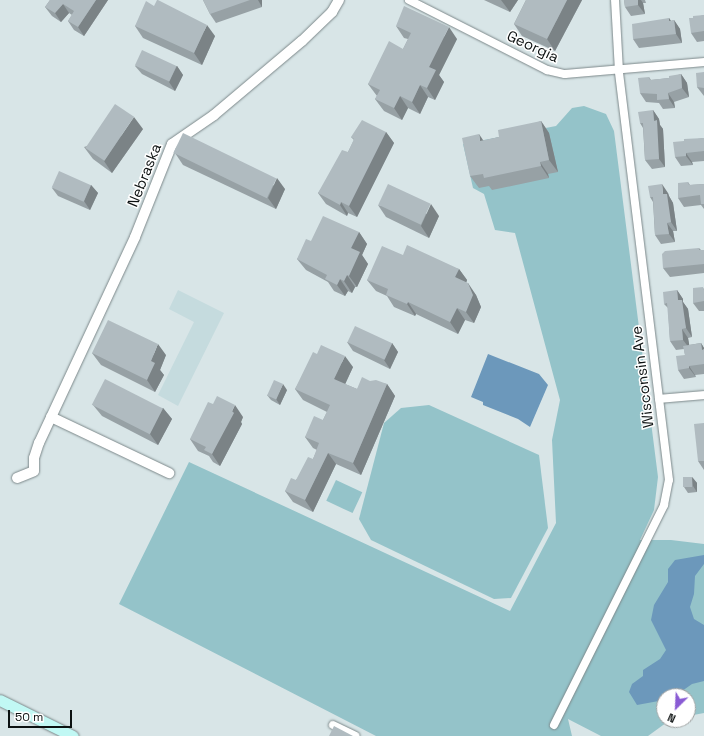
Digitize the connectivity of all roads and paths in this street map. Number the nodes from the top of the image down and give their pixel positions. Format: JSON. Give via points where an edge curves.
{"nodes":[{"id":1,"x":339,"y":0,"type":"edge"},
{"id":2,"x":409,"y":0,"type":"edge"},
{"id":3,"x":615,"y":0,"type":"edge"},
{"id":4,"x":704,"y":62,"type":"edge"},
{"id":5,"x":619,"y":71,"type":"junction"},
{"id":6,"x":704,"y":395,"type":"edge"},
{"id":7,"x":659,"y":399,"type":"junction"},
{"id":8,"x":51,"y":418,"type":"junction"},
{"id":9,"x":169,"y":473,"type":"dead end"},
{"id":10,"x":16,"y":478,"type":"dead end"},
{"id":11,"x":0,"y":700,"type":"edge"},
{"id":12,"x":333,"y":725,"type":"edge"},
{"id":13,"x":554,"y":725,"type":"dead end"},
{"id":14,"x":73,"y":736,"type":"edge"},
{"id":15,"x":356,"y":736,"type":"edge"}],
"edges":[{"from":1,"to":8,"type":"street","name":"Nebraska","via":[[332,12],[302,41],[214,115],[172,144],[135,237]]},
{"from":2,"to":5,"type":"street","name":"Georgia","via":[[547,70],[565,74]]},
{"from":3,"to":5,"type":"street","name":"Wisconsin Ave"},
{"from":4,"to":5,"type":"street","name":"Georgia"},
{"from":5,"to":7,"type":"street","name":"Wisconsin Ave"},
{"from":6,"to":7,"type":"street"},
{"from":7,"to":13,"type":"street","name":"Wisconsin Ave","via":[[669,480],[664,505]]},
{"from":8,"to":9,"type":"street"},
{"from":8,"to":10,"type":"street","name":"Nebraska","via":[[34,458],[34,471]]},
{"from":11,"to":14,"type":"main road"},
{"from":12,"to":15,"type":"street"}]}
